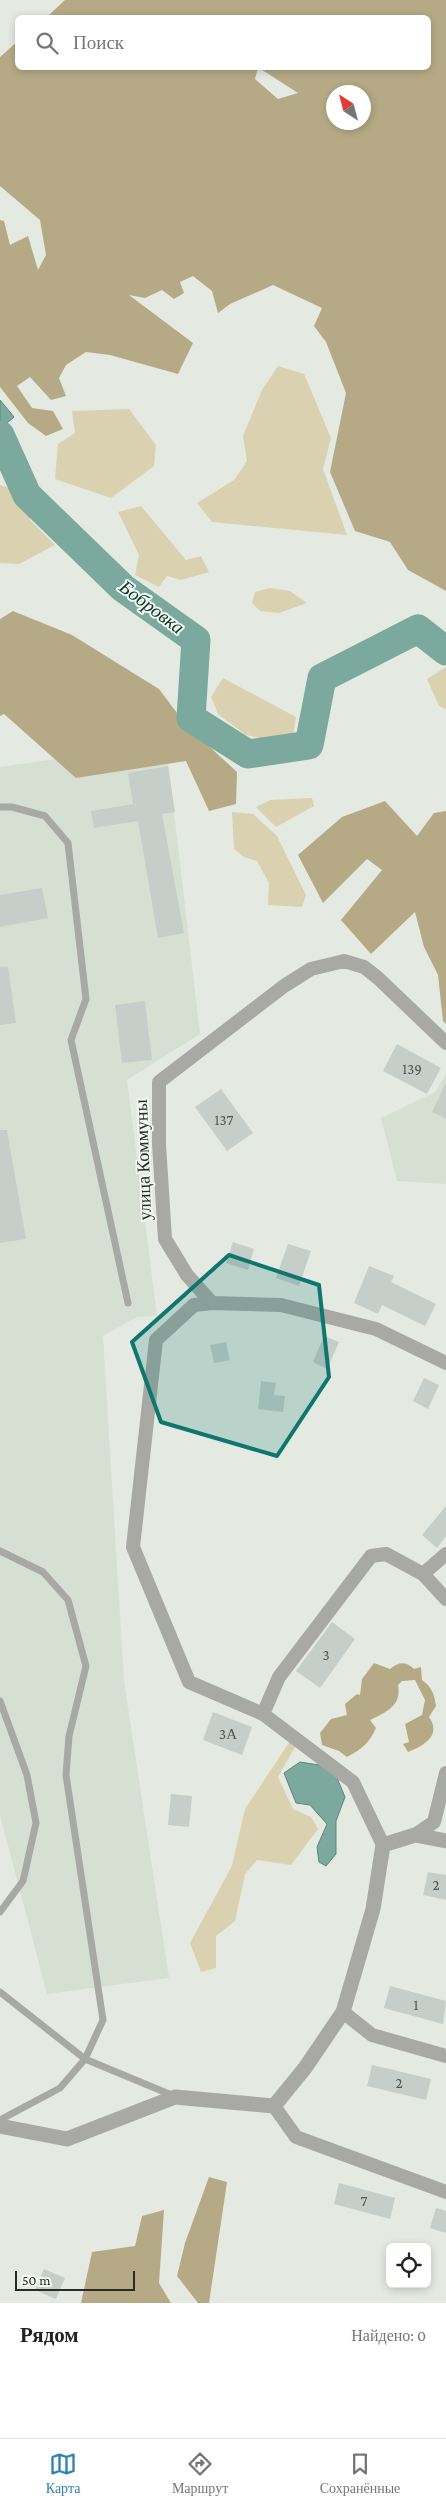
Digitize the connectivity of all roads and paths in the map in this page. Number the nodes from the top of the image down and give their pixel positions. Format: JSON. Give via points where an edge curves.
{"nodes":[{"id":1,"x":0,"y":808,"type":"edge"},
{"id":2,"x":446,"y":1043,"type":"edge"},
{"id":3,"x":212,"y":1302,"type":"junction"},
{"id":4,"x":128,"y":1304,"type":"dead end"},
{"id":5,"x":446,"y":1363,"type":"edge"},
{"id":6,"x":0,"y":1550,"type":"edge"},
{"id":7,"x":446,"y":1554,"type":"edge"},
{"id":8,"x":423,"y":1574,"type":"junction"},
{"id":9,"x":446,"y":1599,"type":"edge"},
{"id":10,"x":0,"y":1701,"type":"edge"},
{"id":11,"x":263,"y":1714,"type":"junction"},
{"id":12,"x":446,"y":1772,"type":"edge"},
{"id":13,"x":415,"y":1835,"type":"junction"},
{"id":14,"x":446,"y":1841,"type":"edge"},
{"id":15,"x":382,"y":1844,"type":"junction"},
{"id":16,"x":0,"y":1912,"type":"edge"},
{"id":17,"x":0,"y":1992,"type":"edge"},
{"id":18,"x":343,"y":2012,"type":"junction"},
{"id":19,"x":446,"y":2056,"type":"edge"},
{"id":20,"x":85,"y":2059,"type":"junction"},
{"id":21,"x":174,"y":2096,"type":"junction"},
{"id":22,"x":274,"y":2106,"type":"junction"},
{"id":23,"x":0,"y":2120,"type":"edge"},
{"id":24,"x":0,"y":2126,"type":"edge"},
{"id":25,"x":446,"y":2192,"type":"edge"}],
"edges":[{"from":1,"to":4,"type":"lane","via":[[12,807],[45,816],[68,843],[86,999],[71,1040]]},
{"from":2,"to":3,"type":"street","name":"улица Коммуны","via":[[378,978],[364,967],[344,961],[311,969],[284,986],[159,1082],[159,1144],[166,1239],[188,1275]]},
{"from":3,"to":5,"type":"street","via":[[282,1305],[376,1329]]},
{"from":3,"to":11,"type":"street","via":[[194,1305],[156,1340],[133,1547],[188,1682]]},
{"from":6,"to":20,"type":"lane","via":[[43,1572],[68,1600],[86,1666],[69,1736],[66,1775],[103,2020]]},
{"from":7,"to":8,"type":"street"},
{"from":8,"to":9,"type":"street"},
{"from":8,"to":11,"type":"street","via":[[386,1554],[371,1556],[279,1677]]},
{"from":10,"to":16,"type":"lane","via":[[27,1775],[36,1824],[24,1881]]},
{"from":11,"to":15,"type":"street","via":[[353,1782]]},
{"from":12,"to":13,"type":"street","via":[[434,1822]]},
{"from":13,"to":14,"type":"street"},
{"from":13,"to":15,"type":"street"},
{"from":15,"to":18,"type":"street","via":[[373,1909]]},
{"from":17,"to":20,"type":"lane"},
{"from":18,"to":19,"type":"street","via":[[372,2035]]},
{"from":18,"to":22,"type":"street","via":[[305,2068]]},
{"from":20,"to":21,"type":"lane"},
{"from":20,"to":23,"type":"lane","via":[[60,2088]]},
{"from":21,"to":22,"type":"street"},
{"from":21,"to":24,"type":"street","via":[[67,2139]]},
{"from":22,"to":25,"type":"street","via":[[296,2137]]}]}
